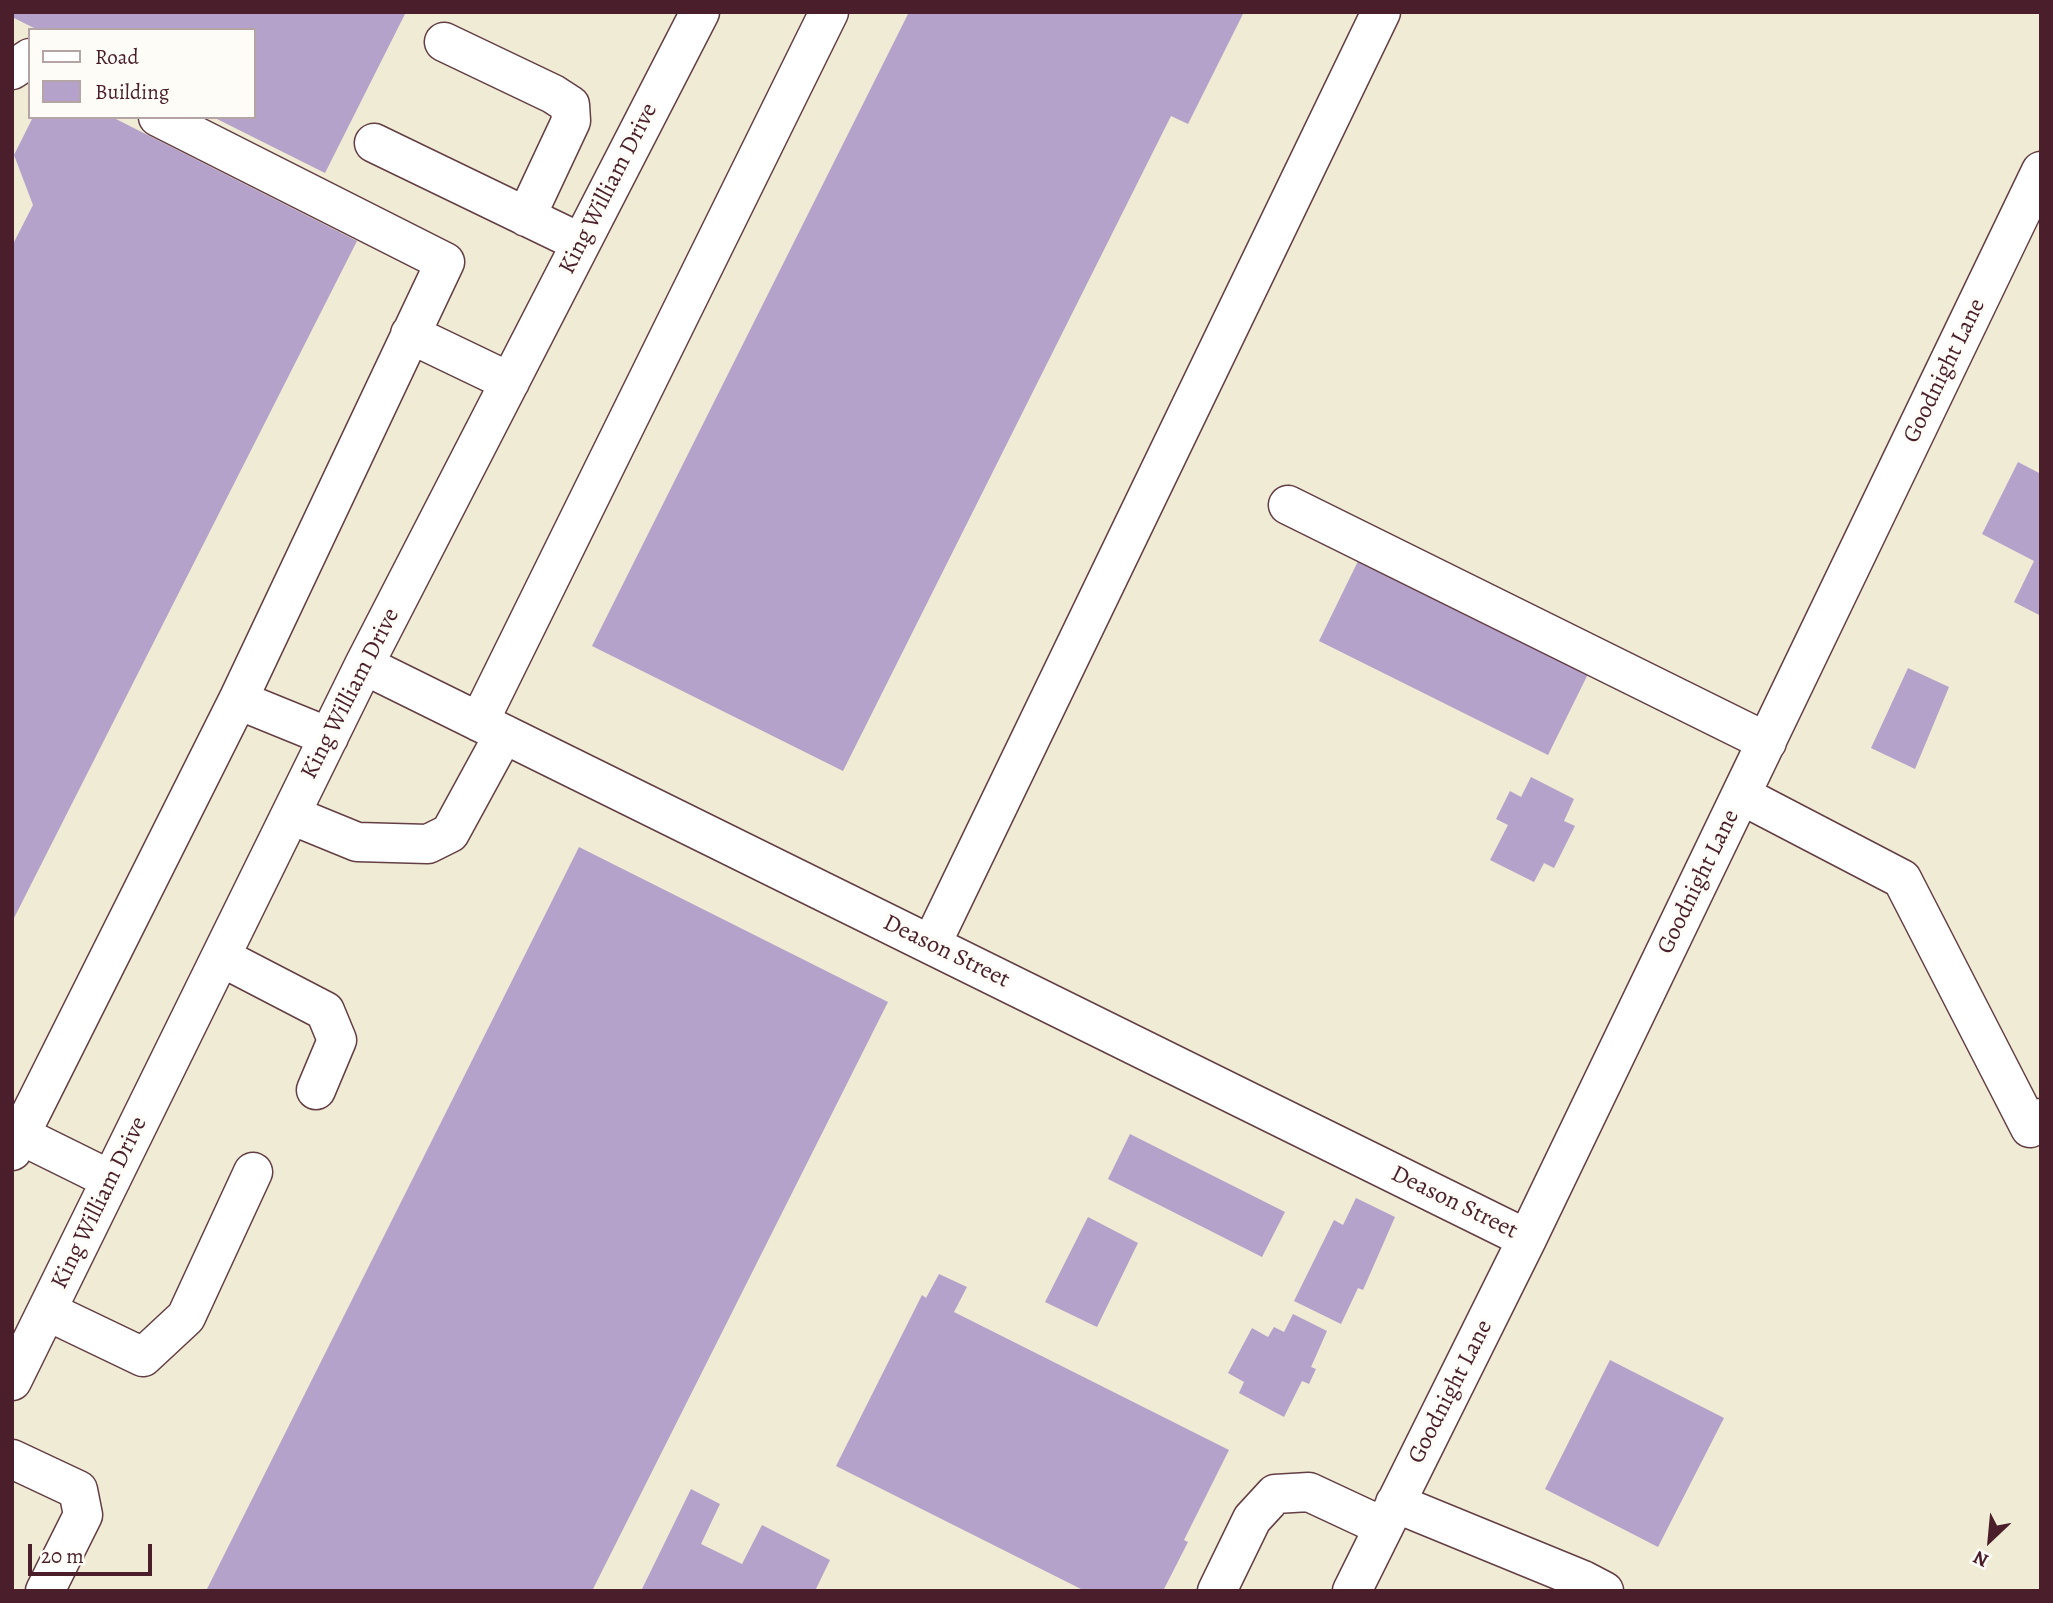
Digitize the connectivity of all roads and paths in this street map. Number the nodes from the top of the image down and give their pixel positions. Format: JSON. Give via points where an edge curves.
{"nodes":[{"id":1,"x":700,"y":12,"type":"edge"},
{"id":2,"x":829,"y":12,"type":"edge"},
{"id":3,"x":1381,"y":12,"type":"edge"},
{"id":4,"x":444,"y":42,"type":"dead end"},
{"id":5,"x":28,"y":59,"type":"edge"},
{"id":6,"x":12,"y":70,"type":"edge"},
{"id":7,"x":162,"y":119,"type":"edge"},
{"id":8,"x":374,"y":143,"type":"dead end"},
{"id":9,"x":2041,"y":171,"type":"edge"},
{"id":10,"x":526,"y":217,"type":"junction"},
{"id":11,"x":581,"y":243,"type":"junction"},
{"id":12,"x":411,"y":334,"type":"junction"},
{"id":13,"x":510,"y":382,"type":"junction"},
{"id":14,"x":1288,"y":505,"type":"dead end"},
{"id":15,"x":365,"y":665,"type":"junction"},
{"id":16,"x":238,"y":700,"type":"junction"},
{"id":17,"x":492,"y":728,"type":"junction"},
{"id":18,"x":329,"y":737,"type":"junction"},
{"id":19,"x":1767,"y":742,"type":"junction"},
{"id":20,"x":1741,"y":794,"type":"junction"},
{"id":21,"x":291,"y":815,"type":"junction"},
{"id":22,"x":931,"y":945,"type":"junction"},
{"id":23,"x":221,"y":957,"type":"junction"},
{"id":24,"x":316,"y":1090,"type":"dead end"},
{"id":25,"x":2041,"y":1118,"type":"edge"},
{"id":26,"x":15,"y":1139,"type":"edge"},
{"id":27,"x":253,"y":1172,"type":"dead end"},
{"id":28,"x":111,"y":1180,"type":"junction"},
{"id":29,"x":1527,"y":1239,"type":"junction"},
{"id":30,"x":31,"y":1327,"type":"edge"},
{"id":31,"x":12,"y":1381,"type":"edge"},
{"id":32,"x":12,"y":1459,"type":"edge"},
{"id":33,"x":1390,"y":1515,"type":"junction"},
{"id":34,"x":46,"y":1591,"type":"edge"},
{"id":35,"x":1217,"y":1591,"type":"edge"},
{"id":36,"x":1352,"y":1591,"type":"edge"},
{"id":37,"x":1605,"y":1591,"type":"edge"}],
"edges":[{"from":1,"to":11,"type":"street","name":"King William Drive"},
{"from":2,"to":17,"type":"street"},
{"from":3,"to":22,"type":"street"},
{"from":4,"to":10,"type":"street","via":[[570,106],[571,121]]},
{"from":5,"to":6,"type":"street"},
{"from":7,"to":12,"type":"street","via":[[445,262]]},
{"from":8,"to":10,"type":"street"},
{"from":9,"to":19,"type":"street","name":"Goodnight Lane"},
{"from":10,"to":11,"type":"street"},
{"from":11,"to":13,"type":"street","name":"King William Drive"},
{"from":12,"to":13,"type":"street"},
{"from":12,"to":16,"type":"street"},
{"from":13,"to":15,"type":"street","name":"King William Drive"},
{"from":14,"to":19,"type":"street"},
{"from":15,"to":17,"type":"street","name":"Deason Street"},
{"from":15,"to":18,"type":"street","name":"King William Drive"},
{"from":16,"to":18,"type":"street"},
{"from":16,"to":26,"type":"street"},
{"from":17,"to":21,"type":"street","via":[[450,833],[428,844],[357,842]]},
{"from":17,"to":22,"type":"street","name":"Deason Street"},
{"from":18,"to":21,"type":"street","name":"King William Drive"},
{"from":19,"to":20,"type":"street","name":"Goodnight Lane"},
{"from":20,"to":25,"type":"street","via":[[1902,879],[2030,1128]]},
{"from":20,"to":29,"type":"street","name":"Goodnight Lane"},
{"from":21,"to":23,"type":"street","name":"King William Drive"},
{"from":22,"to":29,"type":"street","name":"Deason Street"},
{"from":23,"to":24,"type":"street","via":[[325,1011],[337,1040]]},
{"from":23,"to":28,"type":"street","name":"King William Drive"},
{"from":26,"to":28,"type":"street"},
{"from":27,"to":30,"type":"street","via":[[186,1317],[143,1357]]},
{"from":28,"to":30,"type":"street","name":"King William Drive"},
{"from":29,"to":33,"type":"street","name":"Goodnight Lane"},
{"from":30,"to":31,"type":"street","name":"King William Drive"},
{"from":32,"to":34,"type":"street","via":[[78,1490],[83,1514]]},
{"from":33,"to":35,"type":"street","via":[[1309,1492],[1275,1494],[1252,1519]]},
{"from":33,"to":36,"type":"street","name":"Goodnight Lane"},
{"from":33,"to":37,"type":"street"}]}
